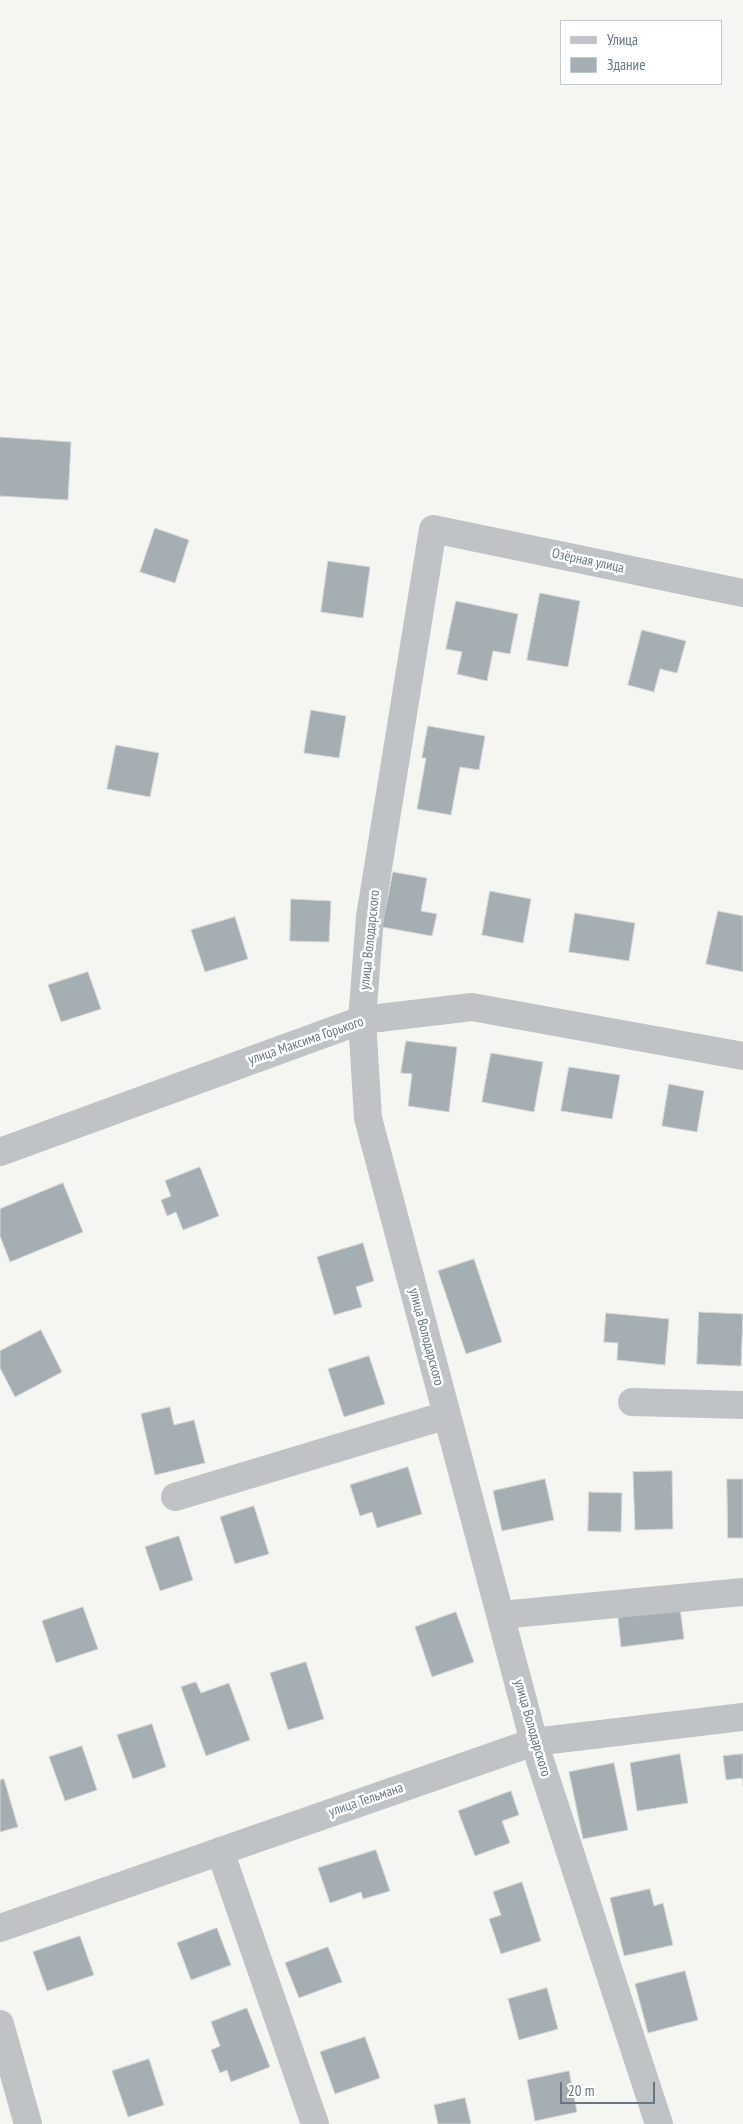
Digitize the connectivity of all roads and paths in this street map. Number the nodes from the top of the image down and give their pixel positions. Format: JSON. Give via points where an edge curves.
{"nodes":[{"id":1,"x":433,"y":529,"type":"joint"},
{"id":2,"x":743,"y":593,"type":"edge"},
{"id":3,"x":362,"y":1020,"type":"junction"},
{"id":4,"x":743,"y":1056,"type":"edge"},
{"id":5,"x":0,"y":1152,"type":"edge"},
{"id":6,"x":632,"y":1402,"type":"dead end"},
{"id":7,"x":743,"y":1405,"type":"edge"},
{"id":8,"x":447,"y":1415,"type":"junction"},
{"id":9,"x":175,"y":1497,"type":"dead end"},
{"id":10,"x":743,"y":1592,"type":"edge"},
{"id":11,"x":501,"y":1616,"type":"junction"},
{"id":12,"x":743,"y":1717,"type":"edge"},
{"id":13,"x":534,"y":1742,"type":"junction"},
{"id":14,"x":220,"y":1851,"type":"junction"},
{"id":15,"x":0,"y":1928,"type":"edge"},
{"id":16,"x":0,"y":2024,"type":"edge"},
{"id":17,"x":28,"y":2124,"type":"edge"},
{"id":18,"x":315,"y":2124,"type":"edge"},
{"id":19,"x":659,"y":2124,"type":"edge"}],
"edges":[{"from":1,"to":2,"type":"street","name":"Озёрная улица"},
{"from":1,"to":3,"type":"street","name":"улица Володарского","via":[[370,917]]},
{"from":3,"to":4,"type":"street","name":"улица Максима Горького","via":[[472,1007]]},
{"from":3,"to":5,"type":"street","name":"улица Максима Горького"},
{"from":3,"to":8,"type":"street","name":"улица Володарского","via":[[368,1118]]},
{"from":6,"to":7,"type":"street"},
{"from":8,"to":9,"type":"street"},
{"from":8,"to":11,"type":"street","name":"улица Володарского"},
{"from":10,"to":11,"type":"street"},
{"from":11,"to":13,"type":"street","name":"улица Володарского"},
{"from":12,"to":13,"type":"street","name":"улица Тельмана"},
{"from":13,"to":14,"type":"street","name":"улица Тельмана"},
{"from":13,"to":19,"type":"street","name":"улица Володарского"},
{"from":14,"to":15,"type":"street","name":"улица Тельмана"},
{"from":14,"to":18,"type":"street"},
{"from":16,"to":17,"type":"street"}]}
